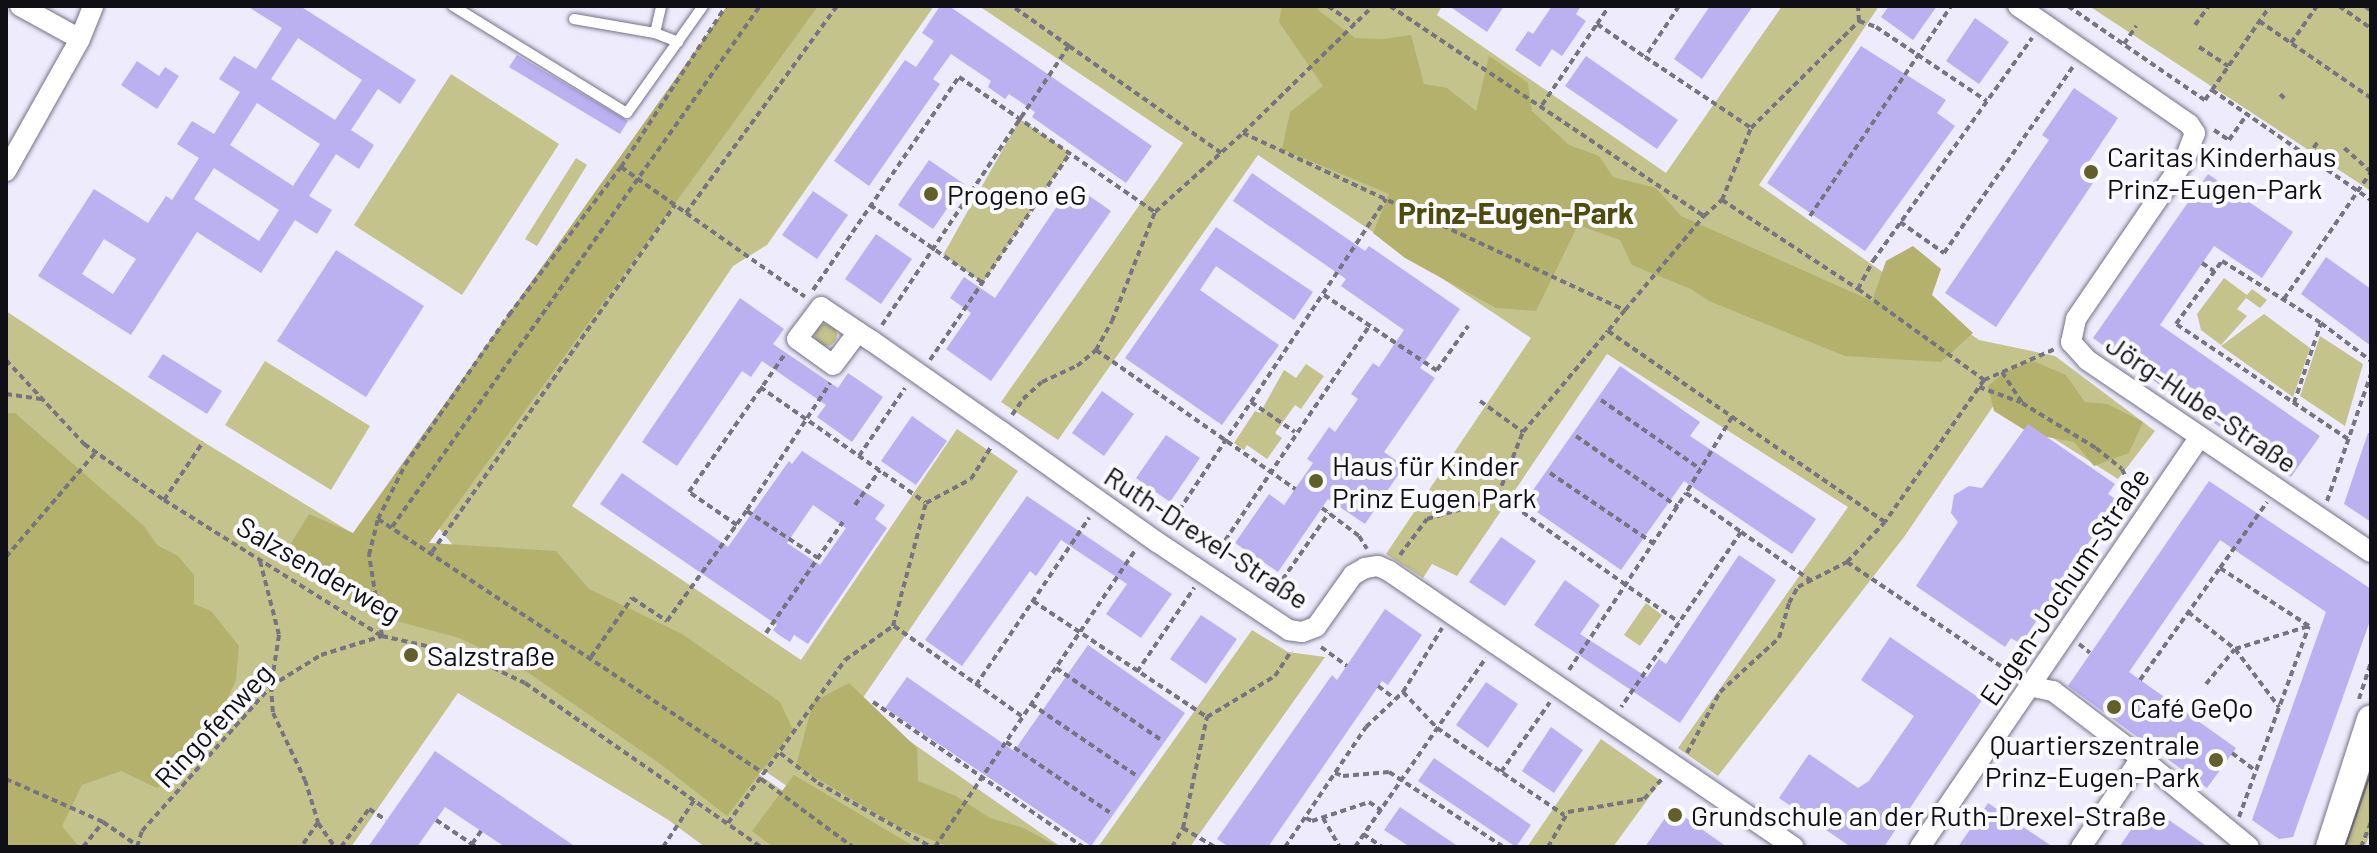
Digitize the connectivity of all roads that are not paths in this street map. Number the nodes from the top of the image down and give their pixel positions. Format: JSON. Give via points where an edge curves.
{"nodes":[{"id":1,"x":20,"y":6,"type":"edge"},
{"id":2,"x":93,"y":6,"type":"edge"},
{"id":3,"x":453,"y":6,"type":"edge"},
{"id":4,"x":661,"y":6,"type":"edge"},
{"id":5,"x":703,"y":6,"type":"edge"},
{"id":6,"x":2018,"y":6,"type":"edge"},
{"id":7,"x":574,"y":19,"type":"dead end"},
{"id":8,"x":655,"y":33,"type":"junction"},
{"id":9,"x":80,"y":39,"type":"junction"},
{"id":10,"x":678,"y":42,"type":"junction"},
{"id":11,"x":6,"y":171,"type":"edge"},
{"id":12,"x":865,"y":336,"type":"junction"},
{"id":13,"x":2200,"y":436,"type":"junction"},
{"id":14,"x":2371,"y":552,"type":"edge"},
{"id":15,"x":2029,"y":686,"type":"junction"},
{"id":16,"x":2371,"y":719,"type":"edge"},
{"id":17,"x":2141,"y":758,"type":"junction"},
{"id":18,"x":2241,"y":841,"type":"edge"},
{"id":19,"x":1794,"y":847,"type":"edge"},
{"id":20,"x":1920,"y":847,"type":"edge"},
{"id":21,"x":2081,"y":847,"type":"edge"},
{"id":22,"x":2330,"y":847,"type":"edge"}],
"edges":[{"from":1,"to":9,"type":"street"},
{"from":2,"to":9,"type":"street"},
{"from":3,"to":10,"type":"lane","via":[[627,113]]},
{"from":4,"to":8,"type":"lane"},
{"from":5,"to":10,"type":"lane"},
{"from":6,"to":13,"type":"street","name":"Jörg-Hube-Straße","via":[[2189,124],[2195,137],[2076,319],[2071,342],[2087,360]]},
{"from":7,"to":8,"type":"lane"},
{"from":8,"to":10,"type":"lane"},
{"from":9,"to":11,"type":"street"},
{"from":12,"to":12,"type":"street","name":"Ruth-Drexel-Straße","via":[[833,365],[797,339],[821,307]]},
{"from":12,"to":19,"type":"street","name":"Ruth-Drexel-Straße","via":[[1289,630],[1316,627],[1353,575],[1365,568],[1384,569]]},
{"from":13,"to":14,"type":"street","name":"Jörg-Hube-Straße"},
{"from":13,"to":15,"type":"street","name":"Eugen-Jochum-Straße"},
{"from":15,"to":17,"type":"street","via":[[2053,691]]},
{"from":15,"to":20,"type":"street","name":"Eugen-Jochum-Straße"},
{"from":16,"to":22,"type":"main road"},
{"from":17,"to":18,"type":"street"},
{"from":17,"to":21,"type":"street"}]}
